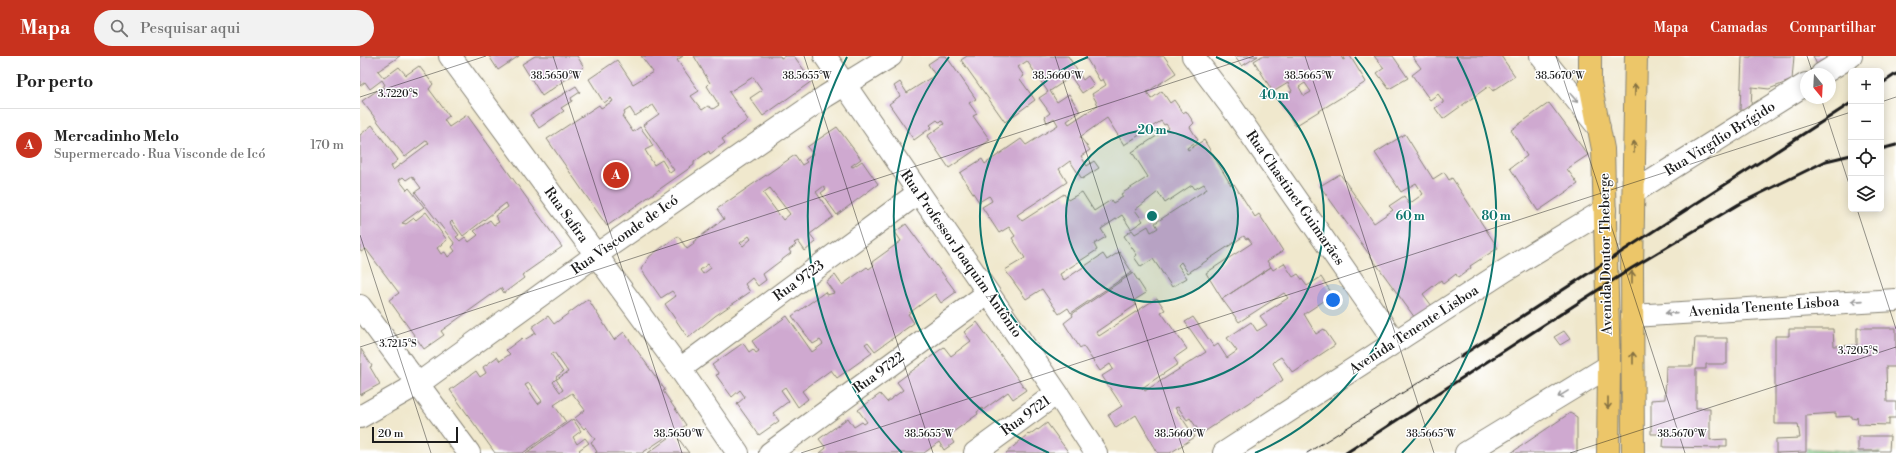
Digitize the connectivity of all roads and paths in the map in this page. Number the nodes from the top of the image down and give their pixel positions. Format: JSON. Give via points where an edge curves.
{"nodes":[{"id":1,"x":450,"y":56,"type":"edge"},
{"id":2,"x":825,"y":56,"type":"edge"},
{"id":3,"x":892,"y":56,"type":"edge"},
{"id":4,"x":1193,"y":56,"type":"edge"},
{"id":5,"x":1542,"y":56,"type":"edge"},
{"id":6,"x":1590,"y":56,"type":"edge"},
{"id":7,"x":1636,"y":56,"type":"edge"},
{"id":8,"x":1851,"y":56,"type":"edge"},
{"id":9,"x":1832,"y":68,"type":"edge"},
{"id":10,"x":846,"y":85,"type":"junction"},
{"id":11,"x":1800,"y":88,"type":"edge"},
{"id":12,"x":1599,"y":128,"type":"junction"},
{"id":13,"x":1634,"y":192,"type":"junction"},
{"id":14,"x":918,"y":193,"type":"junction"},
{"id":15,"x":1605,"y":210,"type":"junction"},
{"id":16,"x":596,"y":255,"type":"junction"},
{"id":17,"x":988,"y":293,"type":"junction"},
{"id":18,"x":1896,"y":300,"type":"edge"},
{"id":19,"x":360,"y":306,"type":"edge"},
{"id":20,"x":1632,"y":316,"type":"junction"},
{"id":21,"x":1395,"y":342,"type":"junction"},
{"id":22,"x":1608,"y":366,"type":"junction"},
{"id":23,"x":680,"y":369,"type":"junction"},
{"id":24,"x":418,"y":384,"type":"junction"},
{"id":25,"x":1057,"y":393,"type":"junction"},
{"id":26,"x":360,"y":417,"type":"edge"},
{"id":27,"x":469,"y":453,"type":"edge"},
{"id":28,"x":738,"y":453,"type":"edge"},
{"id":29,"x":770,"y":453,"type":"edge"},
{"id":30,"x":975,"y":453,"type":"edge"},
{"id":31,"x":1096,"y":453,"type":"edge"},
{"id":32,"x":1224,"y":453,"type":"edge"},
{"id":33,"x":1466,"y":453,"type":"edge"},
{"id":34,"x":1608,"y":453,"type":"edge"},
{"id":35,"x":1633,"y":453,"type":"edge"}],
"edges":[{"from":1,"to":16,"type":"street","name":"Rua Safira"},
{"from":2,"to":10,"type":"street","name":"Rua Professor Joaquim Antônio"},
{"from":3,"to":10,"type":"street","name":"Rua Visconde de Icó"},
{"from":4,"to":21,"type":"street","name":"Rua Chastinet Guimarães","via":[[1233,108]]},
{"from":5,"to":12,"type":"street","one_way":true},
{"from":6,"to":12,"type":"main road","name":"Avenida Doutor Theberge","via":[[1590,83]]},
{"from":13,"to":7,"type":"main road","name":"Avenida Doutor Theberge","one_way":true},
{"from":8,"to":9,"type":"street"},
{"from":10,"to":14,"type":"street","name":"Rua Professor Joaquim Antônio"},
{"from":10,"to":16,"type":"street","name":"Rua Visconde de Icó","via":[[788,122]]},
{"from":11,"to":13,"type":"street","name":"Rua Virgílio Brígido"},
{"from":12,"to":15,"type":"main road","name":"Avenida Doutor Theberge","via":[[1603,149]]},
{"from":20,"to":13,"type":"main road","name":"Avenida Doutor Theberge","one_way":true},
{"from":14,"to":17,"type":"street","name":"Rua Professor Joaquim Antônio"},
{"from":14,"to":23,"type":"street","name":"Rua 9723"},
{"from":15,"to":21,"type":"street","name":"Avenida Tenente Lisboa"},
{"from":15,"to":22,"type":"main road","name":"Avenida Doutor Theberge"},
{"from":16,"to":23,"type":"street","name":"Rua Safira"},
{"from":16,"to":24,"type":"street","name":"Rua Visconde de Icó"},
{"from":17,"to":25,"type":"street","name":"Rua Professor Joaquim Antônio"},
{"from":17,"to":29,"type":"street","name":"Rua 9722"},
{"from":18,"to":20,"type":"street","name":"Avenida Tenente Lisboa","one_way":true},
{"from":19,"to":24,"type":"street"},
{"from":35,"to":20,"type":"main road","name":"Avenida Doutor Theberge","one_way":true},
{"from":21,"to":32,"type":"street","name":"Avenida Tenente Lisboa"},
{"from":22,"to":33,"type":"street","one_way":true},
{"from":22,"to":34,"type":"main road","name":"Avenida Doutor Theberge","one_way":true},
{"from":23,"to":28,"type":"street","name":"Rua Safira"},
{"from":24,"to":26,"type":"street","name":"Rua Visconde de Icó"},
{"from":24,"to":27,"type":"street"},
{"from":25,"to":30,"type":"street","name":"Rua 9721"},
{"from":25,"to":31,"type":"street","name":"Rua Professor Joaquim Antônio"}]}
